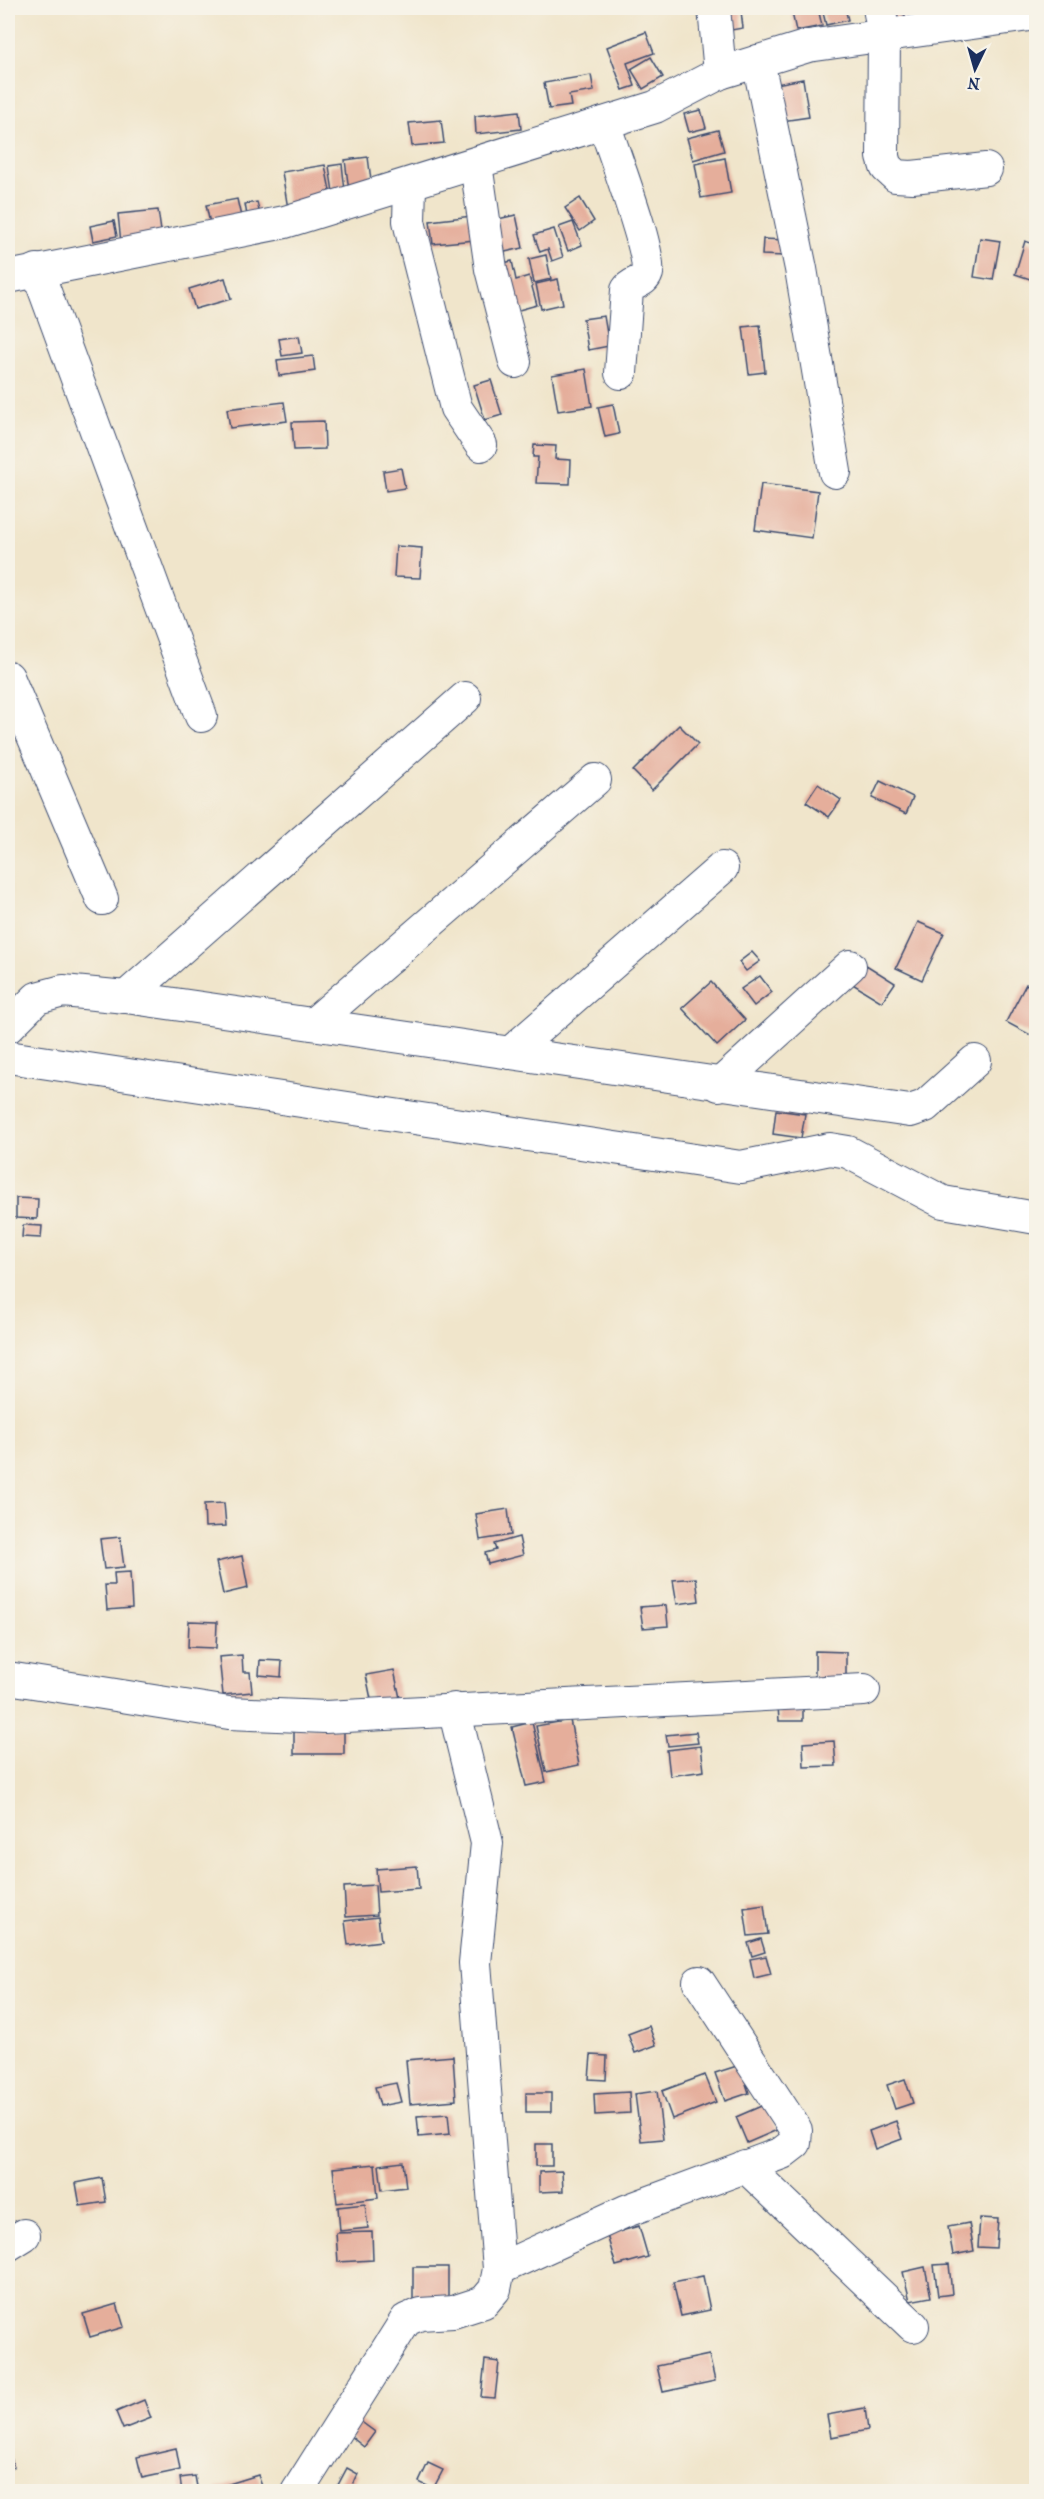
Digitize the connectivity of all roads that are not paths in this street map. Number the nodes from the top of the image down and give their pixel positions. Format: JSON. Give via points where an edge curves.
{"nodes":[{"id":1,"x":714,"y":8,"type":"edge"},
{"id":2,"x":1036,"y":8,"type":"edge"},
{"id":3,"x":1036,"y":14,"type":"edge"},
{"id":4,"x":882,"y":21,"type":"edge"},
{"id":5,"x":758,"y":61,"type":"junction"},
{"id":6,"x":720,"y":73,"type":"junction"},
{"id":7,"x":604,"y":123,"type":"junction"},
{"id":8,"x":476,"y":164,"type":"junction"},
{"id":9,"x":987,"y":169,"type":"dead end"},
{"id":10,"x":410,"y":185,"type":"junction"},
{"id":11,"x":38,"y":270,"type":"junction"},
{"id":12,"x":8,"y":277,"type":"edge"},
{"id":13,"x":515,"y":362,"type":"dead end"},
{"id":14,"x":621,"y":373,"type":"dead end"},
{"id":15,"x":481,"y":445,"type":"dead end"},
{"id":16,"x":835,"y":472,"type":"dead end"},
{"id":17,"x":8,"y":677,"type":"edge"},
{"id":18,"x":465,"y":698,"type":"dead end"},
{"id":19,"x":201,"y":716,"type":"dead end"},
{"id":20,"x":596,"y":780,"type":"dead end"},
{"id":21,"x":722,"y":868,"type":"dead end"},
{"id":22,"x":102,"y":899,"type":"dead end"},
{"id":23,"x":850,"y":966,"type":"dead end"},
{"id":24,"x":126,"y":997,"type":"junction"},
{"id":25,"x":313,"y":1024,"type":"junction"},
{"id":26,"x":8,"y":1027,"type":"edge"},
{"id":27,"x":510,"y":1053,"type":"junction"},
{"id":28,"x":8,"y":1057,"type":"edge"},
{"id":29,"x":975,"y":1061,"type":"dead end"},
{"id":30,"x":719,"y":1084,"type":"junction"},
{"id":31,"x":1036,"y":1218,"type":"edge"},
{"id":32,"x":8,"y":1678,"type":"edge"},
{"id":33,"x":864,"y":1689,"type":"dead end"},
{"id":34,"x":454,"y":1709,"type":"junction"},
{"id":35,"x":699,"y":1982,"type":"dead end"},
{"id":36,"x":745,"y":2166,"type":"junction"},
{"id":37,"x":499,"y":2269,"type":"junction"},
{"id":38,"x":913,"y":2326,"type":"dead end"},
{"id":39,"x":297,"y":2492,"type":"edge"}],
"edges":[{"from":1,"to":6,"type":"street"},
{"from":2,"to":3,"type":"street"},
{"from":3,"to":4,"type":"street"},
{"from":4,"to":5,"type":"street"},
{"from":4,"to":9,"type":"street","via":[[886,167],[896,176],[912,177]]},
{"from":5,"to":6,"type":"street"},
{"from":5,"to":16,"type":"street","via":[[801,269]]},
{"from":6,"to":7,"type":"street","via":[[656,107]]},
{"from":7,"to":8,"type":"street"},
{"from":7,"to":14,"type":"street","via":[[647,264],[643,280],[627,290]]},
{"from":8,"to":10,"type":"street"},
{"from":8,"to":13,"type":"street","via":[[491,269]]},
{"from":10,"to":11,"type":"street","via":[[285,222]]},
{"from":10,"to":15,"type":"street","via":[[412,234],[456,408]]},
{"from":11,"to":12,"type":"street"},
{"from":11,"to":19,"type":"street"},
{"from":17,"to":22,"type":"street"},
{"from":18,"to":24,"type":"street"},
{"from":20,"to":25,"type":"street"},
{"from":21,"to":27,"type":"street"},
{"from":23,"to":30,"type":"street"},
{"from":24,"to":25,"type":"street"},
{"from":24,"to":26,"type":"street","via":[[63,991],[37,998]]},
{"from":25,"to":27,"type":"street"},
{"from":27,"to":30,"type":"street"},
{"from":28,"to":31,"type":"street","via":[[741,1167],[830,1149],[848,1152],[943,1202]]},
{"from":29,"to":30,"type":"street","via":[[925,1106],[910,1111]]},
{"from":32,"to":34,"type":"street","via":[[229,1713],[325,1717]]},
{"from":33,"to":34,"type":"street"},
{"from":34,"to":37,"type":"street","via":[[487,1843],[475,1963]]},
{"from":35,"to":36,"type":"street","via":[[796,2130],[795,2143],[788,2148]]},
{"from":36,"to":37,"type":"street","via":[[626,2211]]},
{"from":36,"to":38,"type":"street"},
{"from":37,"to":39,"type":"street","via":[[495,2289],[484,2302],[406,2320]]}]}
